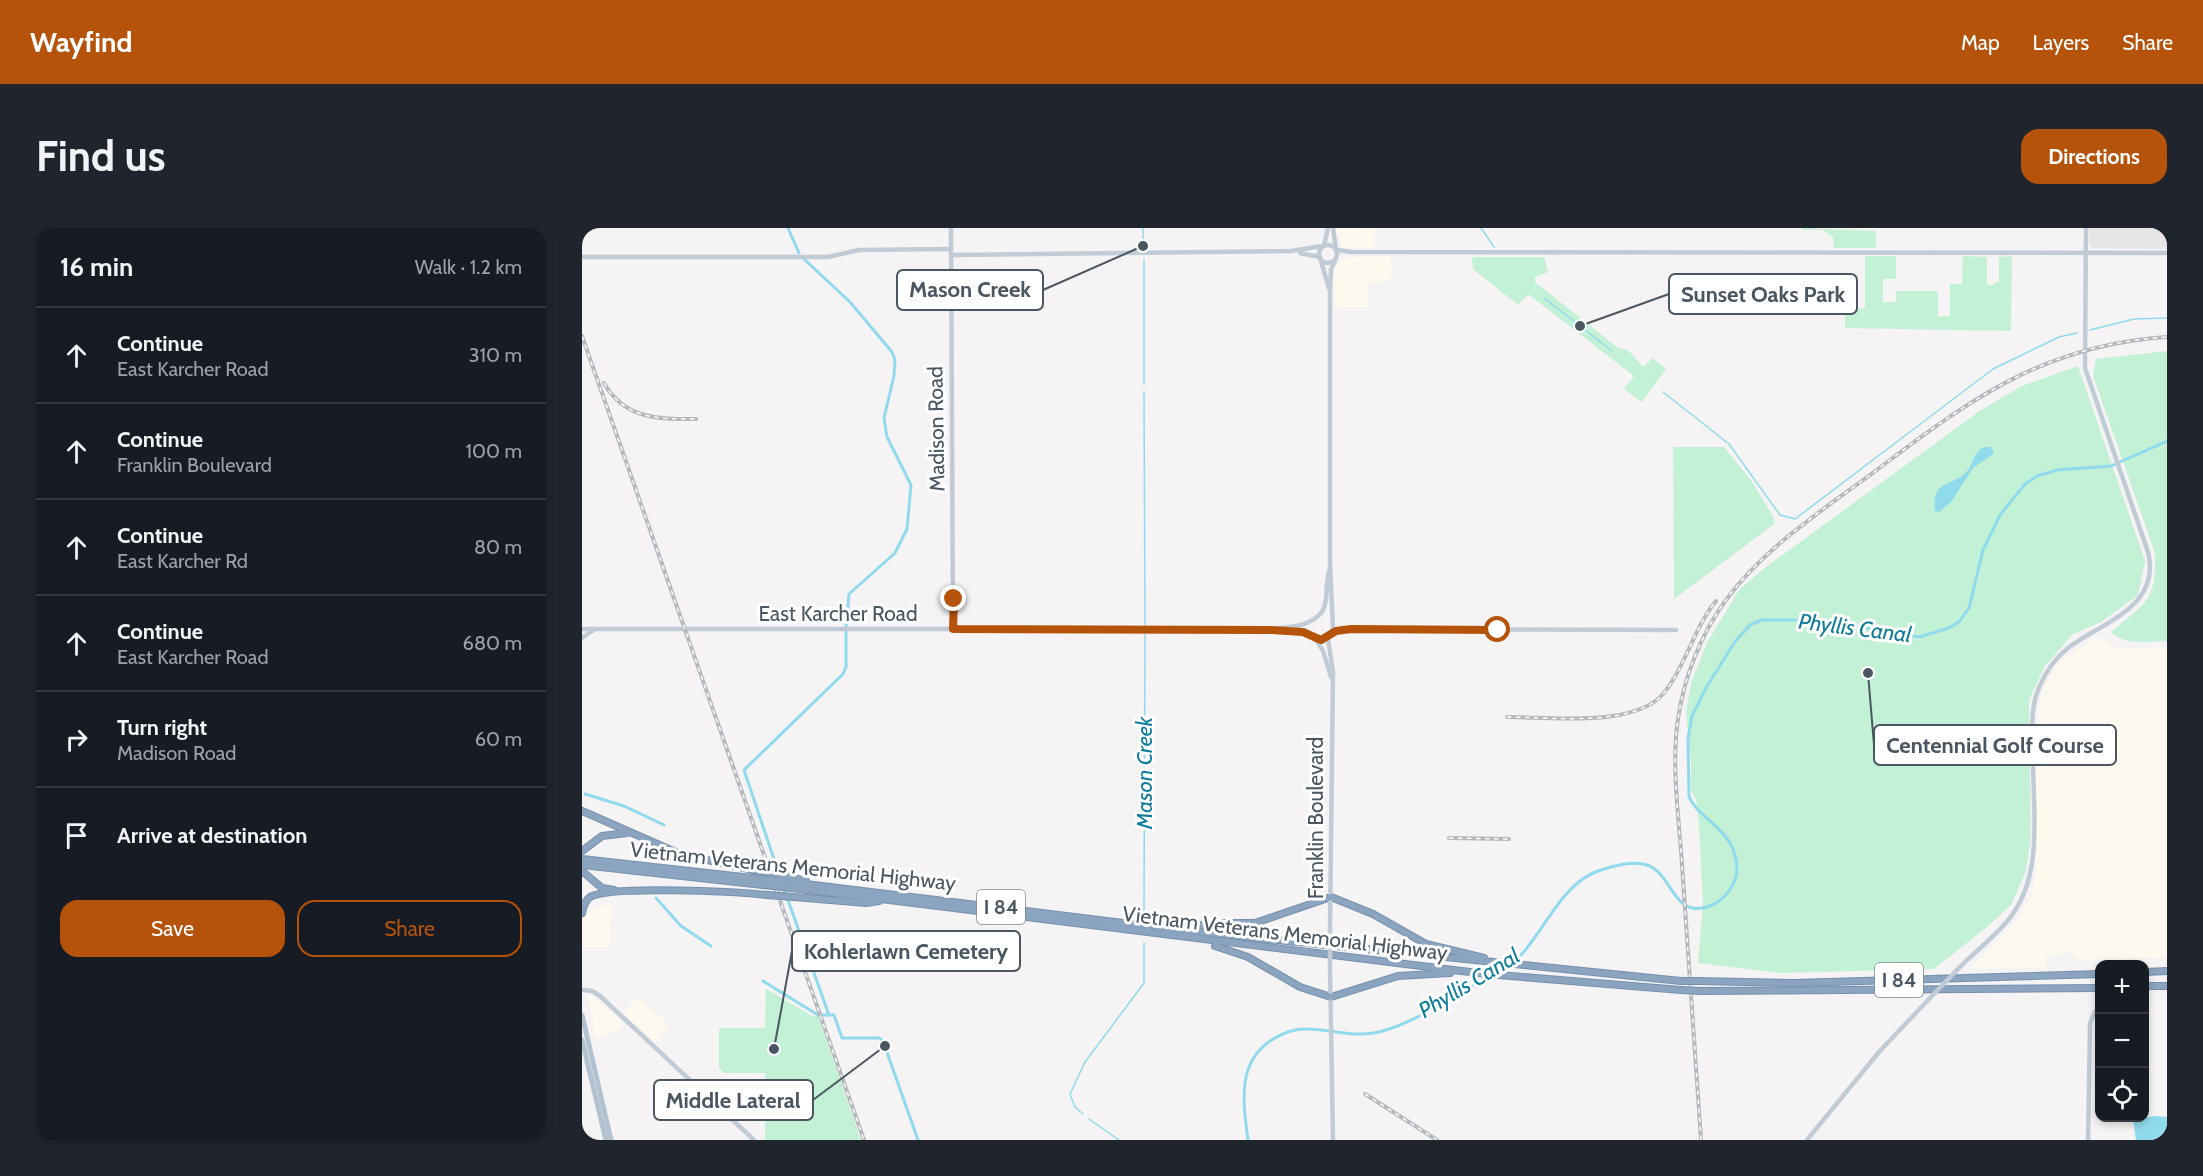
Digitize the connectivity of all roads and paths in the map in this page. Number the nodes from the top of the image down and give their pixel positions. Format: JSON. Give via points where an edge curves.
{"nodes":[{"id":1,"x":951,"y":228,"type":"edge"},
{"id":2,"x":1328,"y":228,"type":"edge"},
{"id":3,"x":1333,"y":228,"type":"edge"},
{"id":4,"x":2086,"y":228,"type":"edge"},
{"id":5,"x":1323,"y":246,"type":"junction"},
{"id":6,"x":1337,"y":249,"type":"junction"},
{"id":7,"x":1291,"y":251,"type":"junction"},
{"id":8,"x":951,"y":252,"type":"junction"},
{"id":9,"x":1353,"y":252,"type":"junction"},
{"id":10,"x":2086,"y":252,"type":"junction"},
{"id":11,"x":2167,"y":253,"type":"edge"},
{"id":12,"x":582,"y":257,"type":"edge"},
{"id":13,"x":1320,"y":258,"type":"junction"},
{"id":14,"x":1335,"y":260,"type":"junction"},
{"id":15,"x":1330,"y":290,"type":"junction"},
{"id":16,"x":1330,"y":565,"type":"junction"},
{"id":17,"x":1315,"y":619,"type":"junction"},
{"id":18,"x":1332,"y":624,"type":"junction"},
{"id":19,"x":582,"y":629,"type":"edge"},
{"id":20,"x":953,"y":629,"type":"junction"},
{"id":21,"x":1351,"y":629,"type":"junction"},
{"id":22,"x":597,"y":630,"type":"junction"},
{"id":23,"x":1274,"y":630,"type":"junction"},
{"id":24,"x":1676,"y":630,"type":"dead end"},
{"id":25,"x":1310,"y":634,"type":"junction"},
{"id":26,"x":1330,"y":635,"type":"junction"},
{"id":27,"x":582,"y":638,"type":"edge"},
{"id":28,"x":1316,"y":639,"type":"junction"},
{"id":29,"x":1331,"y":677,"type":"junction"},
{"id":30,"x":582,"y":811,"type":"edge"},
{"id":31,"x":628,"y":833,"type":"junction"},
{"id":32,"x":582,"y":851,"type":"edge"},
{"id":33,"x":582,"y":859,"type":"edge"},
{"id":34,"x":592,"y":863,"type":"junction"},
{"id":35,"x":582,"y":865,"type":"edge"},
{"id":36,"x":582,"y":871,"type":"edge"},
{"id":37,"x":762,"y":882,"type":"junction"},
{"id":38,"x":790,"y":882,"type":"junction"},
{"id":39,"x":634,"y":892,"type":"junction"},
{"id":40,"x":1331,"y":897,"type":"junction"},
{"id":41,"x":886,"y":899,"type":"junction"},
{"id":42,"x":582,"y":913,"type":"edge"},
{"id":43,"x":1180,"y":930,"type":"junction"},
{"id":44,"x":1134,"y":932,"type":"junction"},
{"id":45,"x":1502,"y":962,"type":"junction"},
{"id":46,"x":2167,"y":971,"type":"edge"},
{"id":47,"x":2149,"y":972,"type":"edge"},
{"id":48,"x":1486,"y":974,"type":"junction"},
{"id":49,"x":2095,"y":974,"type":"edge"},
{"id":50,"x":2149,"y":986,"type":"edge"},
{"id":51,"x":2167,"y":986,"type":"edge"},
{"id":52,"x":2095,"y":988,"type":"edge"},
{"id":53,"x":582,"y":990,"type":"edge"},
{"id":54,"x":1330,"y":997,"type":"junction"},
{"id":55,"x":2095,"y":1012,"type":"dead end"},
{"id":56,"x":582,"y":1015,"type":"edge"},
{"id":57,"x":582,"y":1040,"type":"edge"},
{"id":58,"x":606,"y":1140,"type":"edge"},
{"id":59,"x":611,"y":1140,"type":"edge"},
{"id":60,"x":754,"y":1140,"type":"edge"},
{"id":61,"x":1333,"y":1140,"type":"edge"},
{"id":62,"x":1807,"y":1140,"type":"edge"},
{"id":63,"x":2088,"y":1140,"type":"edge"}],
"edges":[{"from":1,"to":8,"type":"street","name":"Madison Road"},
{"from":2,"to":5,"type":"street"},
{"from":3,"to":6,"type":"street"},
{"from":4,"to":10,"type":"street"},
{"from":5,"to":6,"type":"street","via":[[1329,244]]},
{"from":5,"to":7,"type":"street"},
{"from":5,"to":13,"type":"street"},
{"from":6,"to":9,"type":"street"},
{"from":6,"to":14,"type":"street"},
{"from":7,"to":8,"type":"street"},
{"from":7,"to":13,"type":"street"},
{"from":8,"to":12,"type":"street","via":[[859,250],[828,257]]},
{"from":8,"to":20,"type":"street","name":"Madison Road"},
{"from":9,"to":10,"type":"street"},
{"from":9,"to":14,"type":"street"},
{"from":10,"to":11,"type":"street"},
{"from":10,"to":62,"type":"street","bridge":true,"via":[[2085,368],[2150,559],[2147,585],[2133,607],[2068,648],[2041,682],[2033,716],[2033,856],[2027,888],[2006,923],[1879,1052]]},
{"from":13,"to":14,"type":"street","via":[[1327,263]]},
{"from":13,"to":15,"type":"street","name":"Franklin Boulevard"},
{"from":14,"to":15,"type":"street","name":"Franklin Boulevard","via":[[1330,269]]},
{"from":15,"to":16,"type":"street","name":"Franklin Boulevard"},
{"from":16,"to":17,"type":"street","name":"Franklin Boulevard","via":[[1326,605]]},
{"from":16,"to":18,"type":"street","name":"Franklin Boulevard"},
{"from":17,"to":18,"type":"street","via":[[1325,618]]},
{"from":17,"to":23,"type":"street","via":[[1298,627]]},
{"from":17,"to":25,"type":"street","name":"Franklin Boulevard"},
{"from":18,"to":21,"type":"street"},
{"from":18,"to":26,"type":"street","name":"Franklin Boulevard"},
{"from":19,"to":22,"type":"street","name":"East Karcher Road"},
{"from":20,"to":22,"type":"street","name":"East Karcher Road"},
{"from":20,"to":23,"type":"street","name":"East Karcher Road"},
{"from":21,"to":24,"type":"street"},
{"from":21,"to":26,"type":"street"},
{"from":22,"to":27,"type":"street"},
{"from":23,"to":25,"type":"street"},
{"from":25,"to":28,"type":"street","name":"Franklin Boulevard"},
{"from":26,"to":28,"type":"street"},
{"from":26,"to":29,"type":"street","name":"Franklin Boulevard","via":[[1327,644]]},
{"from":28,"to":29,"type":"street","name":"Franklin Boulevard"},
{"from":29,"to":40,"type":"street","name":"Franklin Boulevard"},
{"from":30,"to":31,"type":"highway"},
{"from":31,"to":32,"type":"highway","via":[[602,836]]},
{"from":31,"to":38,"type":"highway","bridge":true,"via":[[680,854]]},
{"from":33,"to":34,"type":"highway","name":"Vietnam Veterans Memorial Highway","number":"I 84"},
{"from":34,"to":35,"type":"highway","name":"Vietnam Veterans Memorial Highway","number":"I 84"},
{"from":34,"to":37,"type":"highway","name":"Vietnam Veterans Memorial Highway","number":"I 84"},
{"from":34,"to":37,"type":"highway","name":"Vietnam Veterans Memorial Highway","number":"I 84","via":[[722,881]]},
{"from":36,"to":39,"type":"highway","via":[[602,888]]},
{"from":37,"to":38,"type":"highway","number":"I 84","bridge":true},
{"from":38,"to":41,"type":"highway","name":"Vietnam Veterans Memorial Highway","number":"I 84"},
{"from":38,"to":43,"type":"highway","name":"Vietnam Veterans Memorial Highway","number":"I 84"},
{"from":39,"to":41,"type":"highway","bridge":true,"via":[[708,891],[866,903]]},
{"from":39,"to":42,"type":"highway","via":[[591,897]]},
{"from":40,"to":43,"type":"highway","via":[[1255,923],[1210,923]]},
{"from":40,"to":45,"type":"highway","via":[[1373,914],[1426,944]]},
{"from":40,"to":54,"type":"street","name":"Franklin Boulevard","bridge":true},
{"from":41,"to":44,"type":"highway","name":"Vietnam Veterans Memorial Highway","number":"I 84"},
{"from":43,"to":45,"type":"highway","name":"Vietnam Veterans Memorial Highway","number":"I 84"},
{"from":44,"to":48,"type":"highway","name":"Vietnam Veterans Memorial Highway","number":"I 84"},
{"from":44,"to":54,"type":"highway","via":[[1223,947],[1300,987]]},
{"from":45,"to":49,"type":"highway","number":"I 84","bridge":true,"via":[[1681,981],[1794,983]]},
{"from":46,"to":47,"type":"highway"},
{"from":48,"to":52,"type":"highway","name":"Vietnam Veterans Memorial Highway","number":"I 84","bridge":true,"via":[[1701,991]]},
{"from":48,"to":54,"type":"highway","via":[[1398,976]]},
{"from":50,"to":51,"type":"highway"},
{"from":53,"to":60,"type":"street","via":[[600,996]]},
{"from":54,"to":61,"type":"street","name":"Franklin Boulevard"},
{"from":55,"to":63,"type":"street","via":[[2090,1023]]},
{"from":56,"to":59,"type":"main road"},
{"from":57,"to":58,"type":"main road"}]}
